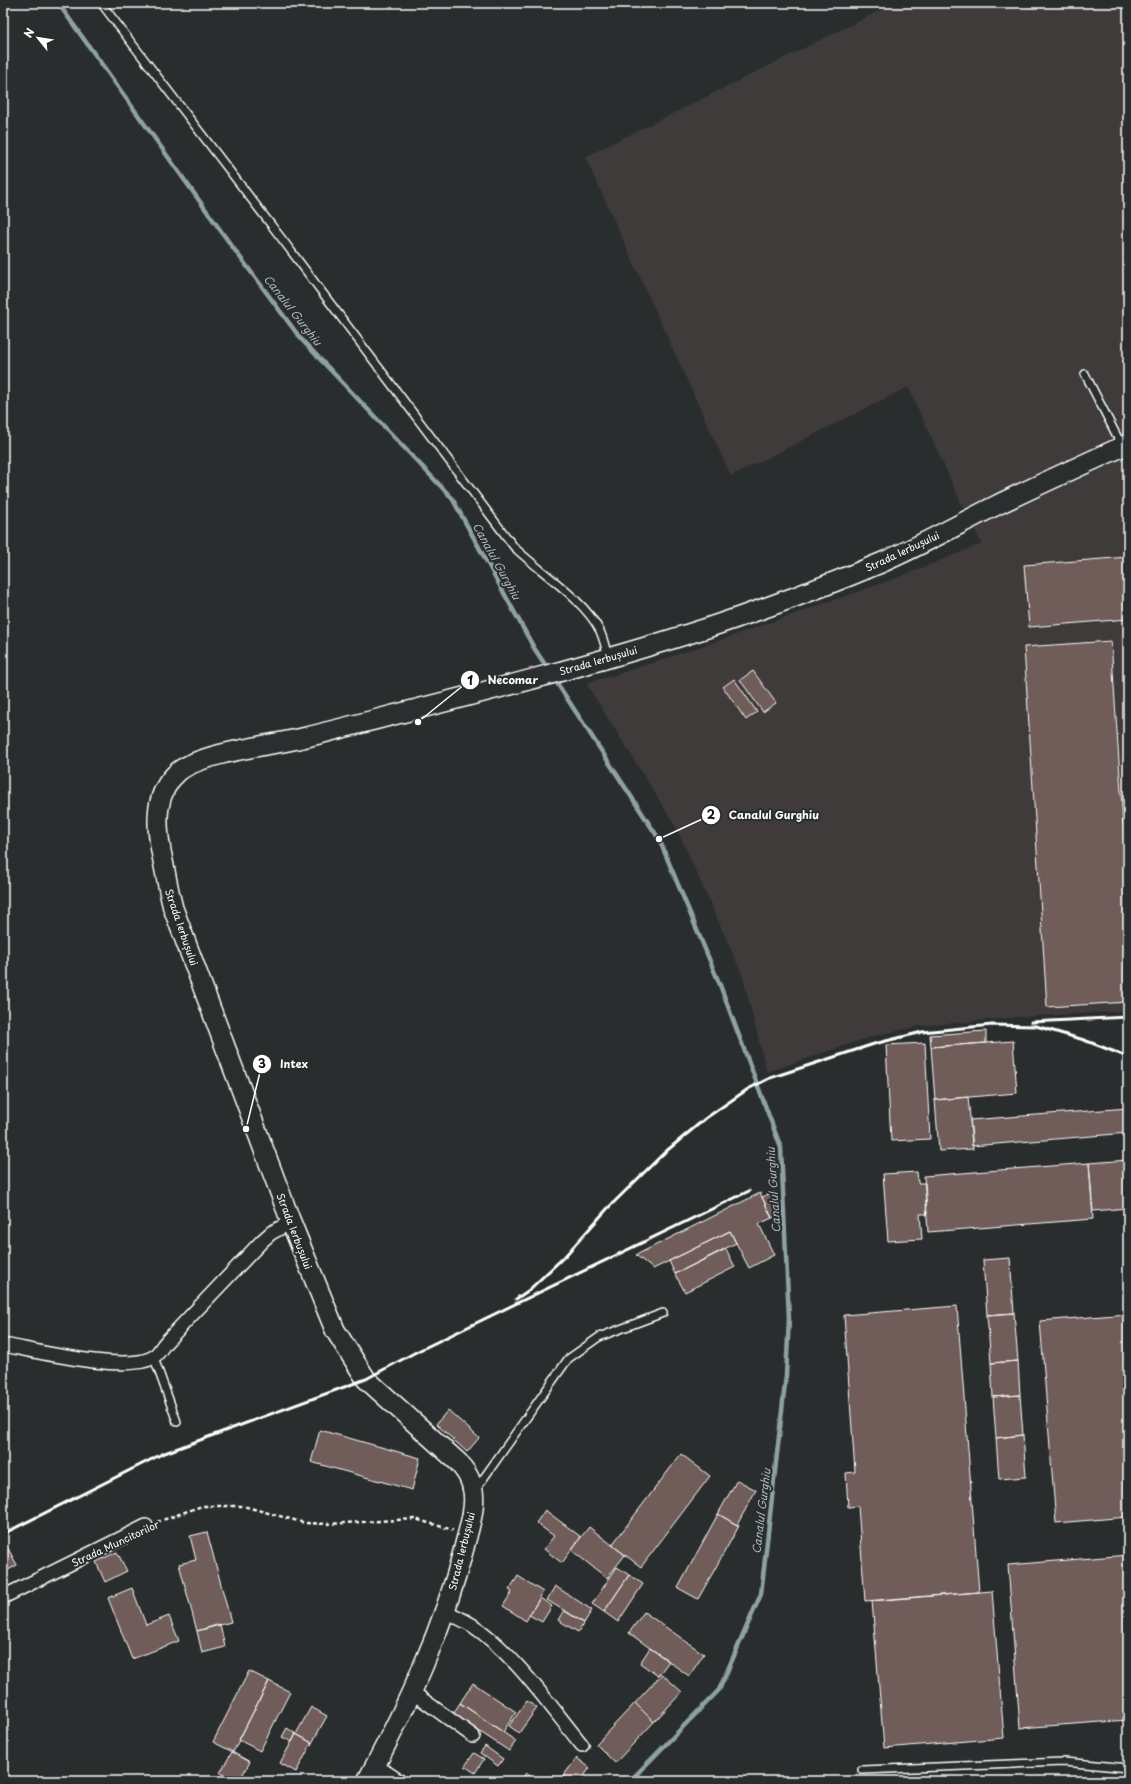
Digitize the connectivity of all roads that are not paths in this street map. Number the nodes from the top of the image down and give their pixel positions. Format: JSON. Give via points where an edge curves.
{"nodes":[{"id":1,"x":101,"y":3,"type":"edge"},
{"id":2,"x":1085,"y":374,"type":"dead end"},
{"id":3,"x":1125,"y":445,"type":"edge"},
{"id":4,"x":608,"y":658,"type":"junction"},
{"id":5,"x":291,"y":1222,"type":"junction"},
{"id":6,"x":663,"y":1313,"type":"dead end"},
{"id":7,"x":5,"y":1345,"type":"edge"},
{"id":8,"x":154,"y":1358,"type":"junction"},
{"id":9,"x":177,"y":1422,"type":"dead end"},
{"id":10,"x":474,"y":1493,"type":"junction"},
{"id":11,"x":146,"y":1526,"type":"road end"},
{"id":12,"x":3,"y":1597,"type":"edge"},
{"id":13,"x":445,"y":1611,"type":"junction"},
{"id":14,"x":412,"y":1692,"type":"junction"},
{"id":15,"x":473,"y":1736,"type":"dead end"},
{"id":16,"x":582,"y":1745,"type":"dead end"},
{"id":17,"x":375,"y":1764,"type":"junction"},
{"id":18,"x":1128,"y":1768,"type":"edge"},
{"id":19,"x":862,"y":1770,"type":"dead end"},
{"id":20,"x":366,"y":1781,"type":"edge"},
{"id":21,"x":399,"y":1781,"type":"edge"}],
"edges":[{"from":1,"to":4,"type":"lane","via":[[514,547],[590,616],[599,630]]},
{"from":2,"to":3,"type":"lane"},
{"from":3,"to":4,"type":"main road","name":"Strada Ierbușului","via":[[885,561],[778,604]]},
{"from":4,"to":5,"type":"main road","name":"Strada Ierbușului","via":[[491,691],[204,760],[190,764],[169,781],[159,802],[157,832],[173,908]]},
{"from":5,"to":8,"type":"street","via":[[262,1241],[166,1342]]},
{"from":5,"to":10,"type":"main road","name":"Strada Ierbușului","via":[[335,1330],[356,1366],[383,1396],[458,1462],[470,1477]]},
{"from":6,"to":10,"type":"lane","via":[[599,1337],[568,1359]]},
{"from":7,"to":8,"type":"street","via":[[126,1364]]},
{"from":8,"to":9,"type":"lane"},
{"from":10,"to":13,"type":"main road","name":"Strada Ierbușului","via":[[467,1534]]},
{"from":11,"to":12,"type":"street","name":"Strada Muncitorilor"},
{"from":13,"to":14,"type":"main road","name":"Strada Ierbușului"},
{"from":13,"to":16,"type":"street","via":[[472,1625],[496,1644]]},
{"from":14,"to":15,"type":"street"},
{"from":14,"to":17,"type":"main road","name":"Strada Ierbușului"},
{"from":17,"to":20,"type":"main road","name":"Strada Ierbușului"},
{"from":17,"to":21,"type":"street"},
{"from":18,"to":19,"type":"lane","via":[[1064,1762]]}]}
